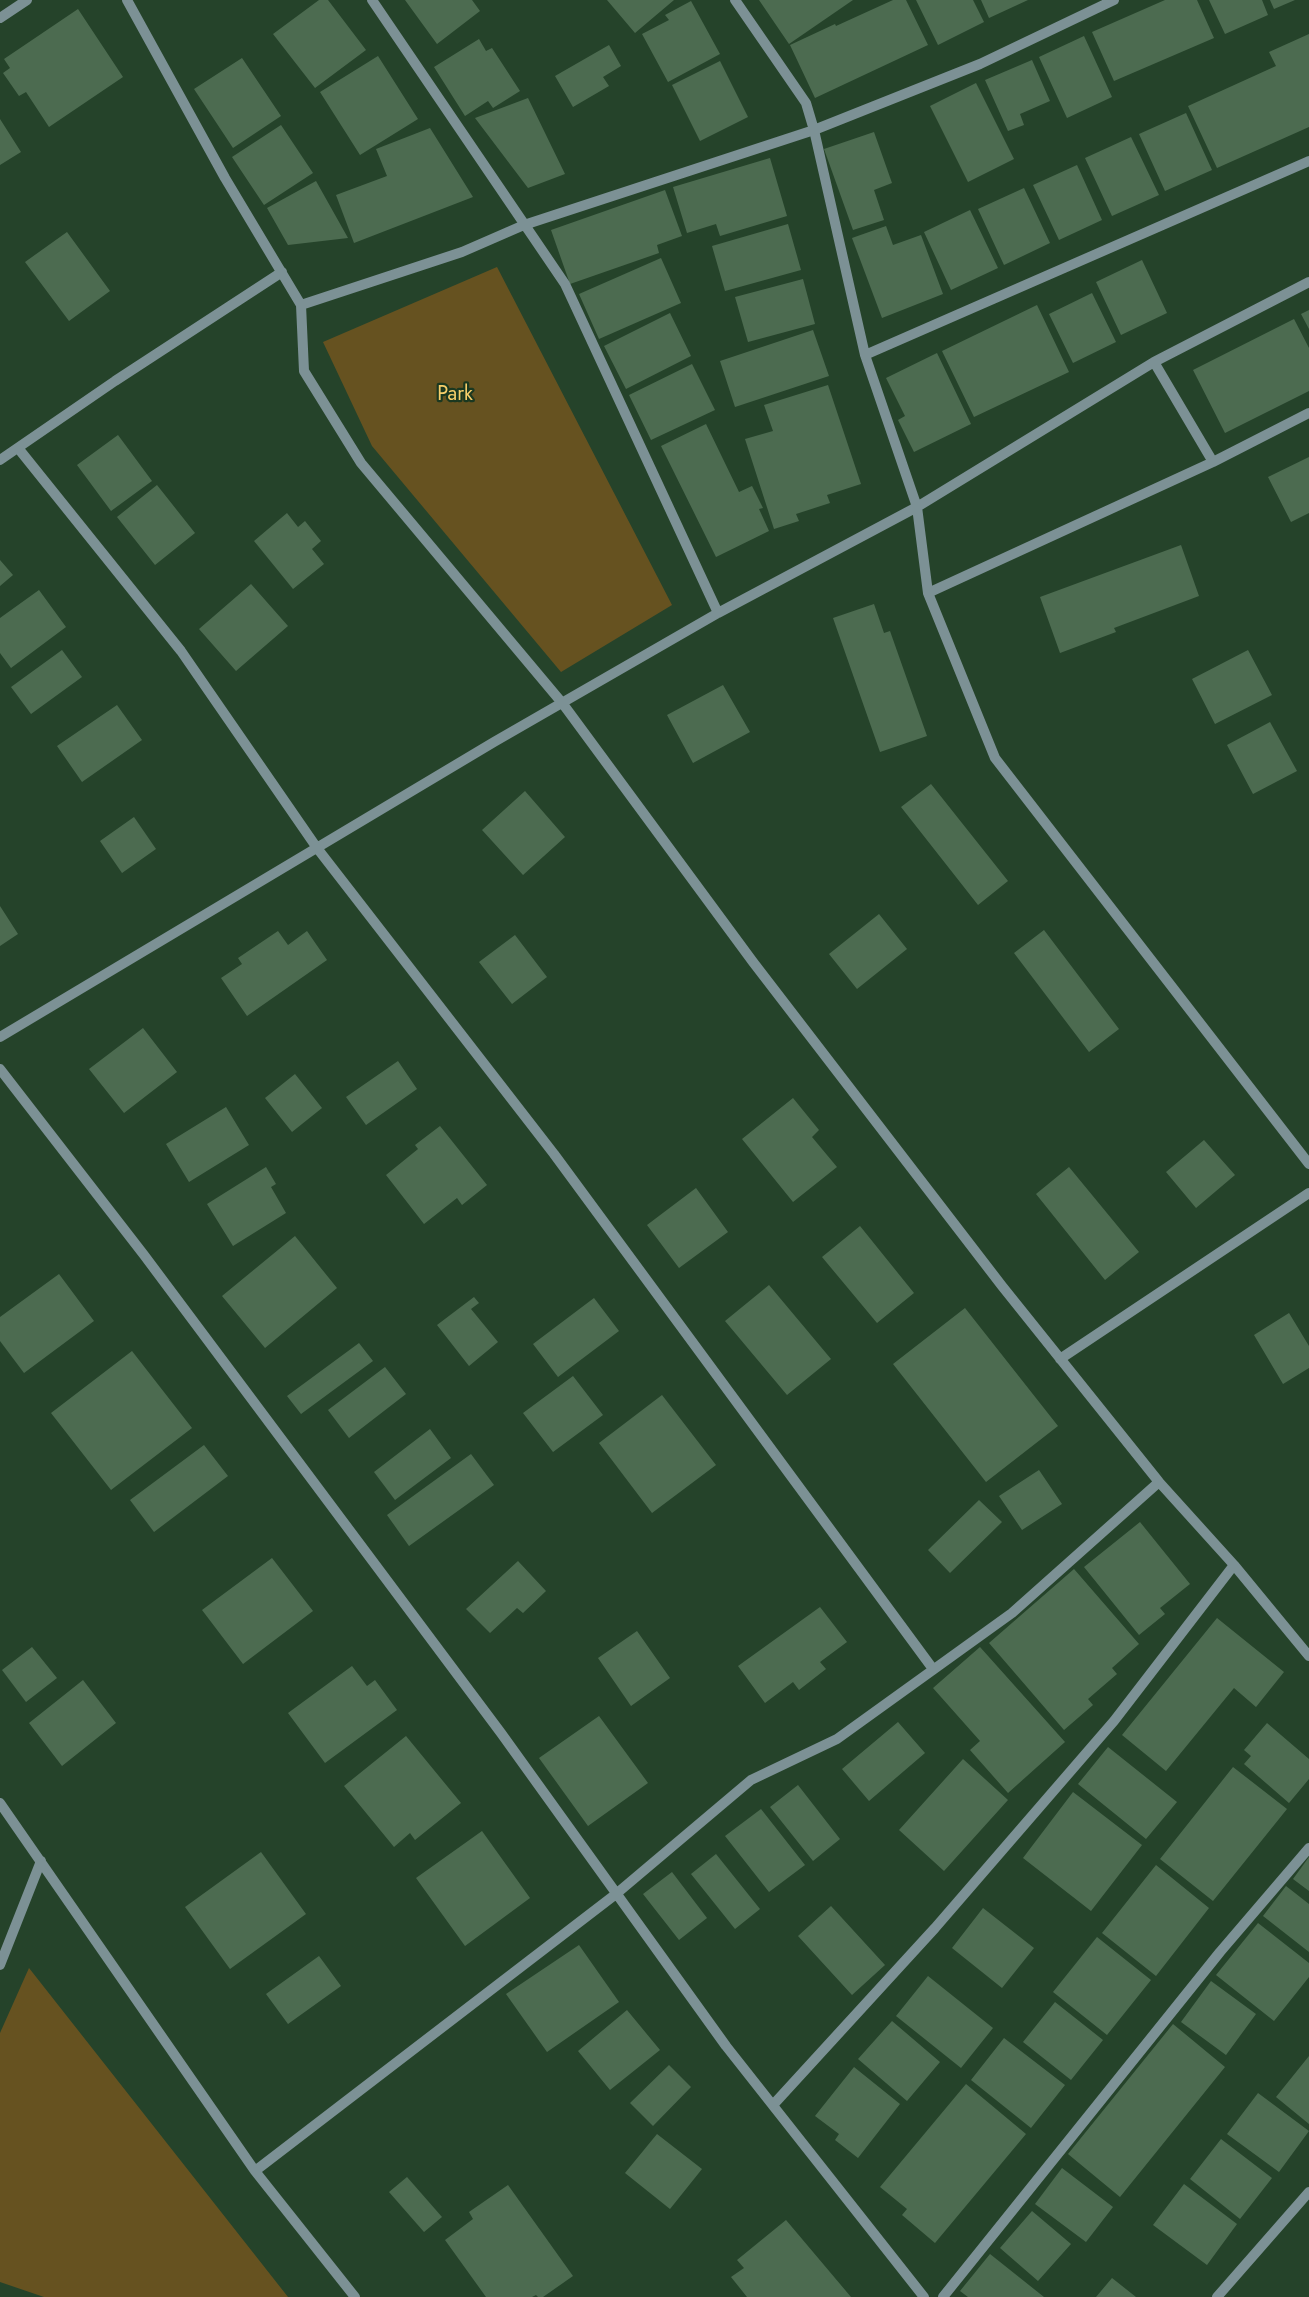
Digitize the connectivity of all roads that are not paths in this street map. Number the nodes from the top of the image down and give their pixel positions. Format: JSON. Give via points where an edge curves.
{"nodes":[{"id":1,"x":27,"y":0,"type":"edge"},
{"id":2,"x":127,"y":0,"type":"edge"},
{"id":3,"x":372,"y":0,"type":"edge"},
{"id":4,"x":735,"y":0,"type":"edge"},
{"id":5,"x":1114,"y":0,"type":"edge"},
{"id":6,"x":0,"y":18,"type":"edge"},
{"id":7,"x":814,"y":130,"type":"junction"},
{"id":8,"x":1309,"y":161,"type":"edge"},
{"id":9,"x":524,"y":225,"type":"junction"},
{"id":10,"x":282,"y":272,"type":"junction"},
{"id":11,"x":1309,"y":282,"type":"edge"},
{"id":12,"x":301,"y":305,"type":"junction"},
{"id":13,"x":865,"y":355,"type":"junction"},
{"id":14,"x":1154,"y":362,"type":"junction"},
{"id":15,"x":1309,"y":413,"type":"edge"},
{"id":16,"x":18,"y":448,"type":"junction"},
{"id":17,"x":0,"y":460,"type":"edge"},
{"id":18,"x":1213,"y":462,"type":"junction"},
{"id":19,"x":917,"y":507,"type":"junction"},
{"id":20,"x":928,"y":593,"type":"junction"},
{"id":21,"x":718,"y":614,"type":"junction"},
{"id":22,"x":563,"y":704,"type":"junction"},
{"id":23,"x":317,"y":848,"type":"junction"},
{"id":24,"x":0,"y":1037,"type":"edge"},
{"id":25,"x":0,"y":1069,"type":"edge"},
{"id":26,"x":1309,"y":1164,"type":"edge"},
{"id":27,"x":1309,"y":1193,"type":"edge"},
{"id":28,"x":1060,"y":1359,"type":"junction"},
{"id":29,"x":1159,"y":1482,"type":"junction"},
{"id":30,"x":1234,"y":1565,"type":"junction"},
{"id":31,"x":1309,"y":1656,"type":"edge"},
{"id":32,"x":933,"y":1669,"type":"junction"},
{"id":33,"x":0,"y":1803,"type":"edge"},
{"id":34,"x":1309,"y":1848,"type":"edge"},
{"id":35,"x":41,"y":1861,"type":"junction"},
{"id":36,"x":616,"y":1894,"type":"junction"},
{"id":37,"x":0,"y":1965,"type":"edge"},
{"id":38,"x":773,"y":2106,"type":"junction"},
{"id":39,"x":255,"y":2171,"type":"junction"},
{"id":40,"x":1309,"y":2192,"type":"edge"},
{"id":41,"x":355,"y":2297,"type":"edge"},
{"id":42,"x":924,"y":2297,"type":"edge"},
{"id":43,"x":943,"y":2297,"type":"edge"},
{"id":44,"x":1217,"y":2297,"type":"edge"}],
"edges":[{"from":1,"to":6,"type":"street"},
{"from":2,"to":10,"type":"street","via":[[225,178]]},
{"from":3,"to":9,"type":"street"},
{"from":4,"to":7,"type":"street","via":[[806,104]]},
{"from":5,"to":7,"type":"street","via":[[980,64]]},
{"from":7,"to":9,"type":"street"},
{"from":7,"to":13,"type":"street"},
{"from":8,"to":13,"type":"street"},
{"from":9,"to":12,"type":"street","via":[[462,252]]},
{"from":9,"to":21,"type":"street","via":[[565,284]]},
{"from":10,"to":12,"type":"street"},
{"from":10,"to":16,"type":"street"},
{"from":11,"to":14,"type":"street"},
{"from":12,"to":22,"type":"street","via":[[304,371],[361,463]]},
{"from":13,"to":19,"type":"street"},
{"from":14,"to":18,"type":"street"},
{"from":14,"to":19,"type":"street"},
{"from":15,"to":18,"type":"street"},
{"from":16,"to":17,"type":"street"},
{"from":16,"to":23,"type":"street","via":[[181,651]]},
{"from":18,"to":20,"type":"street"},
{"from":19,"to":20,"type":"street"},
{"from":19,"to":21,"type":"street"},
{"from":20,"to":26,"type":"street","via":[[995,758]]},
{"from":21,"to":22,"type":"street"},
{"from":22,"to":23,"type":"street"},
{"from":22,"to":28,"type":"street","via":[[753,962]]},
{"from":23,"to":24,"type":"street"},
{"from":23,"to":32,"type":"street","via":[[554,1154]]},
{"from":25,"to":36,"type":"street","via":[[144,1255],[495,1725]]},
{"from":27,"to":28,"type":"street"},
{"from":28,"to":29,"type":"street"},
{"from":29,"to":30,"type":"street"},
{"from":29,"to":32,"type":"street","via":[[1012,1613]]},
{"from":30,"to":31,"type":"street"},
{"from":30,"to":38,"type":"street","via":[[1114,1721],[935,1928]]},
{"from":32,"to":36,"type":"street","via":[[836,1739],[751,1780]]},
{"from":33,"to":35,"type":"street"},
{"from":34,"to":43,"type":"street","via":[[1220,1952]]},
{"from":35,"to":37,"type":"street"},
{"from":35,"to":39,"type":"street"},
{"from":36,"to":38,"type":"street"},
{"from":36,"to":39,"type":"street"},
{"from":38,"to":42,"type":"street"},
{"from":39,"to":41,"type":"street"},
{"from":40,"to":44,"type":"street"}]}
